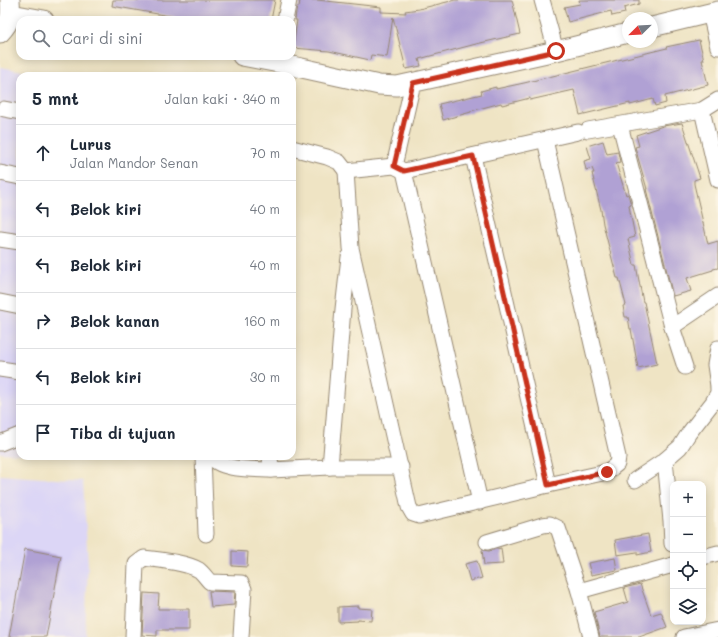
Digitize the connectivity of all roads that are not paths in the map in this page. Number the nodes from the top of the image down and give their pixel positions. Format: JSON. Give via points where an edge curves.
{"nodes":[{"id":1,"x":288,"y":0,"type":"edge"},
{"id":2,"x":542,"y":0,"type":"edge"},
{"id":3,"x":11,"y":7,"type":"edge"},
{"id":4,"x":714,"y":12,"type":"edge"},
{"id":5,"x":34,"y":16,"type":"edge"},
{"id":6,"x":286,"y":16,"type":"edge"},
{"id":7,"x":658,"y":26,"type":"edge"},
{"id":8,"x":0,"y":33,"type":"edge"},
{"id":9,"x":622,"y":34,"type":"edge"},
{"id":10,"x":718,"y":47,"type":"edge"},
{"id":11,"x":556,"y":51,"type":"junction"},
{"id":12,"x":283,"y":60,"type":"edge"},
{"id":13,"x":413,"y":83,"type":"junction"},
{"id":14,"x":718,"y":100,"type":"edge"},
{"id":15,"x":4,"y":109,"type":"dead end"},
{"id":16,"x":702,"y":110,"type":"junction"},
{"id":17,"x":16,"y":111,"type":"edge"},
{"id":18,"x":620,"y":125,"type":"junction"},
{"id":19,"x":545,"y":140,"type":"junction"},
{"id":20,"x":296,"y":149,"type":"edge"},
{"id":21,"x":473,"y":156,"type":"junction"},
{"id":22,"x":399,"y":169,"type":"junction"},
{"id":23,"x":346,"y":171,"type":"junction"},
{"id":24,"x":0,"y":173,"type":"edge"},
{"id":25,"x":16,"y":176,"type":"edge"},
{"id":26,"x":718,"y":180,"type":"edge"},
{"id":27,"x":0,"y":239,"type":"edge"},
{"id":28,"x":16,"y":241,"type":"edge"},
{"id":29,"x":351,"y":248,"type":"junction"},
{"id":30,"x":718,"y":296,"type":"edge"},
{"id":31,"x":0,"y":302,"type":"edge"},
{"id":32,"x":16,"y":305,"type":"edge"},
{"id":33,"x":672,"y":327,"type":"junction"},
{"id":34,"x":718,"y":348,"type":"edge"},
{"id":35,"x":685,"y":367,"type":"dead end"},
{"id":36,"x":0,"y":369,"type":"edge"},
{"id":37,"x":16,"y":371,"type":"edge"},
{"id":38,"x":718,"y":387,"type":"edge"},
{"id":39,"x":716,"y":405,"type":"edge"},
{"id":40,"x":0,"y":431,"type":"edge"},
{"id":41,"x":16,"y":434,"type":"edge"},
{"id":42,"x":16,"y":437,"type":"edge"},
{"id":43,"x":0,"y":443,"type":"edge"},
{"id":44,"x":203,"y":460,"type":"edge"},
{"id":45,"x":214,"y":460,"type":"edge"},
{"id":46,"x":665,"y":460,"type":"junction"},
{"id":47,"x":271,"y":463,"type":"edge"},
{"id":48,"x":330,"y":467,"type":"junction"},
{"id":49,"x":401,"y":467,"type":"junction"},
{"id":50,"x":635,"y":480,"type":"dead end"},
{"id":51,"x":548,"y":485,"type":"junction"},
{"id":52,"x":480,"y":502,"type":"junction"},
{"id":53,"x":671,"y":517,"type":"edge"},
{"id":54,"x":206,"y":534,"type":"dead end"},
{"id":55,"x":487,"y":542,"type":"dead end"},
{"id":56,"x":718,"y":553,"type":"edge"},
{"id":57,"x":706,"y":556,"type":"edge"},
{"id":58,"x":670,"y":566,"type":"edge"},
{"id":59,"x":579,"y":591,"type":"junction"},
{"id":60,"x":718,"y":630,"type":"edge"},
{"id":61,"x":133,"y":637,"type":"edge"},
{"id":62,"x":240,"y":637,"type":"edge"},
{"id":63,"x":591,"y":637,"type":"edge"},
{"id":64,"x":684,"y":637,"type":"edge"}],
"edges":[{"from":1,"to":6,"type":"street"},
{"from":2,"to":11,"type":"street"},
{"from":3,"to":5,"type":"street"},
{"from":3,"to":8,"type":"street","via":[[6,26]]},
{"from":4,"to":7,"type":"street"},
{"from":4,"to":10,"type":"street"},
{"from":9,"to":11,"type":"street"},
{"from":11,"to":13,"type":"street"},
{"from":12,"to":13,"type":"street","via":[[389,86]]},
{"from":13,"to":22,"type":"street"},
{"from":14,"to":16,"type":"street"},
{"from":15,"to":17,"type":"street"},
{"from":16,"to":18,"type":"street"},
{"from":16,"to":26,"type":"street"},
{"from":18,"to":19,"type":"street"},
{"from":18,"to":33,"type":"street"},
{"from":19,"to":21,"type":"street"},
{"from":19,"to":51,"type":"street","via":[[618,456],[617,464],[607,472]]},
{"from":20,"to":23,"type":"street","via":[[339,162]]},
{"from":21,"to":22,"type":"street"},
{"from":21,"to":51,"type":"street"},
{"from":22,"to":23,"type":"street"},
{"from":22,"to":52,"type":"street"},
{"from":23,"to":29,"type":"street"},
{"from":24,"to":25,"type":"street"},
{"from":27,"to":28,"type":"street"},
{"from":29,"to":48,"type":"street","via":[[343,310]]},
{"from":29,"to":49,"type":"street"},
{"from":30,"to":33,"type":"street"},
{"from":31,"to":32,"type":"street"},
{"from":33,"to":35,"type":"street"},
{"from":34,"to":38,"type":"street","via":[[715,365]]},
{"from":36,"to":37,"type":"street"},
{"from":38,"to":39,"type":"street"},
{"from":39,"to":46,"type":"street","via":[[689,433],[680,447]]},
{"from":40,"to":41,"type":"street"},
{"from":42,"to":43,"type":"street"},
{"from":44,"to":54,"type":"street"},
{"from":45,"to":47,"type":"street","via":[[228,466]]},
{"from":46,"to":50,"type":"street"},
{"from":46,"to":53,"type":"street"},
{"from":47,"to":48,"type":"street"},
{"from":48,"to":49,"type":"street"},
{"from":49,"to":52,"type":"street","via":[[413,514],[419,516]]},
{"from":51,"to":52,"type":"street"},
{"from":55,"to":59,"type":"street","via":[[543,524],[558,528]]},
{"from":56,"to":57,"type":"street"},
{"from":58,"to":59,"type":"street"},
{"from":59,"to":63,"type":"street"},
{"from":60,"to":64,"type":"street"},
{"from":61,"to":62,"type":"street","via":[[136,564],[144,558],[174,562],[196,569],[210,582],[241,583],[244,590]]}]}
